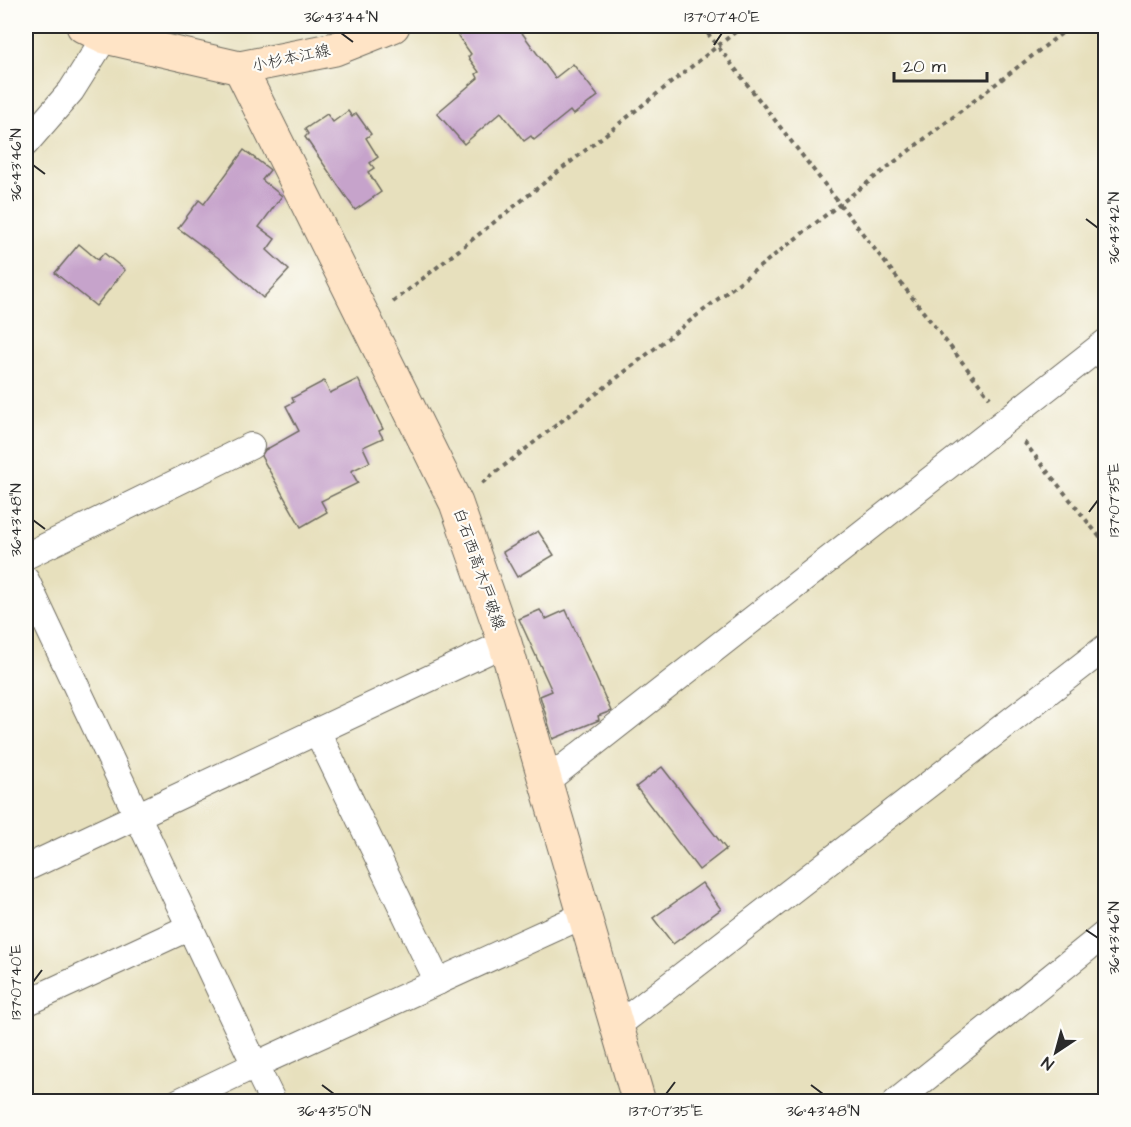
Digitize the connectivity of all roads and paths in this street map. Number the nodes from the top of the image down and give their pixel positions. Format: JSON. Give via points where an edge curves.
{"nodes":[{"id":1,"x":393,"y":26,"type":"edge"},
{"id":2,"x":702,"y":26,"type":"edge"},
{"id":3,"x":743,"y":26,"type":"edge"},
{"id":4,"x":1071,"y":26,"type":"edge"},
{"id":5,"x":94,"y":31,"type":"edge"},
{"id":6,"x":717,"y":45,"type":"junction"},
{"id":7,"x":240,"y":68,"type":"junction"},
{"id":8,"x":26,"y":143,"type":"edge"},
{"id":9,"x":840,"y":204,"type":"junction"},
{"id":10,"x":367,"y":324,"type":"junction"},
{"id":11,"x":1106,"y":342,"type":"edge"},
{"id":12,"x":1006,"y":420,"type":"junction"},
{"id":13,"x":252,"y":446,"type":"dead end"},
{"id":14,"x":456,"y":503,"type":"junction"},
{"id":15,"x":1106,"y":545,"type":"edge"},
{"id":16,"x":26,"y":556,"type":"edge"},
{"id":17,"x":26,"y":580,"type":"edge"},
{"id":18,"x":505,"y":643,"type":"junction"},
{"id":19,"x":1106,"y":647,"type":"edge"},
{"id":20,"x":317,"y":731,"type":"junction"},
{"id":21,"x":545,"y":782,"type":"junction"},
{"id":22,"x":137,"y":816,"type":"junction"},
{"id":23,"x":26,"y":868,"type":"edge"},
{"id":24,"x":584,"y":915,"type":"junction"},
{"id":25,"x":190,"y":927,"type":"junction"},
{"id":26,"x":1106,"y":933,"type":"edge"},
{"id":27,"x":438,"y":982,"type":"junction"},
{"id":28,"x":26,"y":1003,"type":"edge"},
{"id":29,"x":617,"y":1026,"type":"junction"},
{"id":30,"x":255,"y":1065,"type":"junction"},
{"id":31,"x":178,"y":1101,"type":"edge"},
{"id":32,"x":273,"y":1101,"type":"edge"},
{"id":33,"x":639,"y":1101,"type":"edge"},
{"id":34,"x":896,"y":1101,"type":"edge"}],
"edges":[{"from":1,"to":7,"type":"main road","name":"小杉本江線","via":[[335,49]]},
{"from":2,"to":6,"type":"path"},
{"from":3,"to":6,"type":"path"},
{"from":4,"to":9,"type":"path"},
{"from":5,"to":7,"type":"main road","name":"小杉本江線"},
{"from":5,"to":8,"type":"street","via":[[71,91]]},
{"from":6,"to":9,"type":"path"},
{"from":6,"to":10,"type":"path"},
{"from":7,"to":10,"type":"main road","name":"白石西高木戸破線"},
{"from":9,"to":12,"type":"path"},
{"from":9,"to":14,"type":"path"},
{"from":10,"to":14,"type":"main road","name":"白石西高木戸破線"},
{"from":11,"to":12,"type":"street"},
{"from":12,"to":15,"type":"path"},
{"from":12,"to":21,"type":"street"},
{"from":13,"to":16,"type":"street"},
{"from":14,"to":18,"type":"main road","name":"白石西高木戸破線"},
{"from":17,"to":22,"type":"street"},
{"from":18,"to":20,"type":"street"},
{"from":18,"to":21,"type":"main road","name":"白石西高木戸破線"},
{"from":19,"to":29,"type":"street"},
{"from":20,"to":22,"type":"street"},
{"from":20,"to":27,"type":"street"},
{"from":21,"to":24,"type":"main road","name":"白石西高木戸破線"},
{"from":22,"to":23,"type":"street"},
{"from":22,"to":25,"type":"street"},
{"from":24,"to":27,"type":"street"},
{"from":24,"to":29,"type":"main road","name":"白石西高木戸破線"},
{"from":25,"to":28,"type":"street"},
{"from":25,"to":30,"type":"street"},
{"from":26,"to":34,"type":"street"},
{"from":27,"to":30,"type":"street"},
{"from":29,"to":33,"type":"main road","name":"白石西高木戸破線"},
{"from":30,"to":31,"type":"street"},
{"from":30,"to":32,"type":"street"}]}
